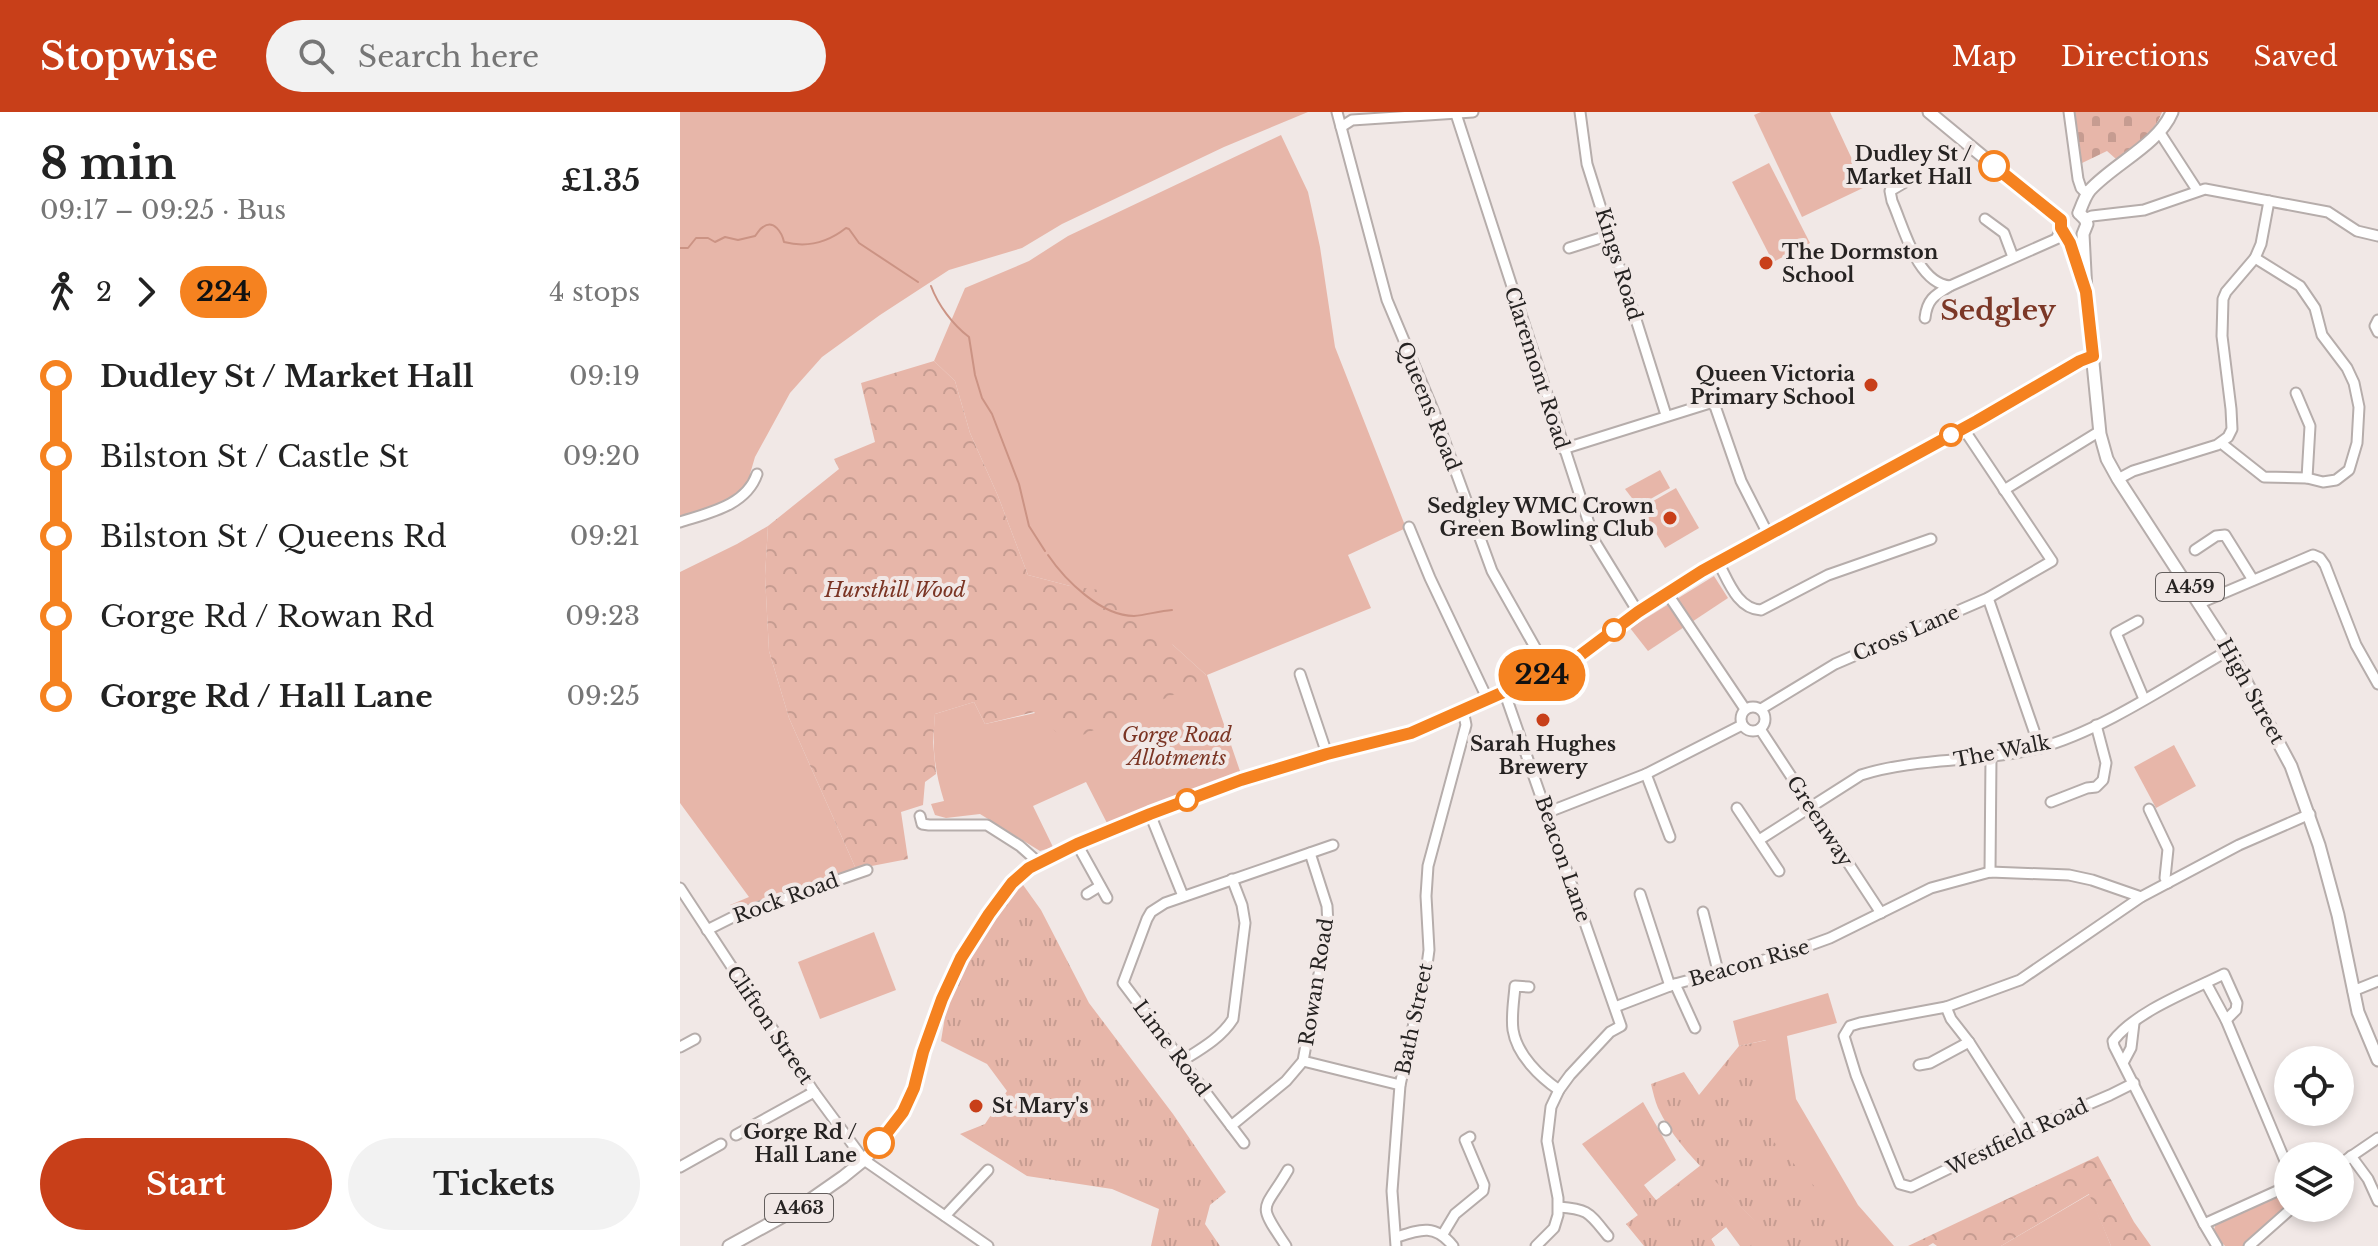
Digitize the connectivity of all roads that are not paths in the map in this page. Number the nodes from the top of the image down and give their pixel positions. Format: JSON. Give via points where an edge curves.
{"nodes":[{"id":1,"x":1337,"y":112,"type":"edge"},
{"id":2,"x":1473,"y":112,"type":"edge"},
{"id":3,"x":1580,"y":112,"type":"edge"},
{"id":4,"x":2069,"y":112,"type":"edge"},
{"id":5,"x":2172,"y":112,"type":"edge"},
{"id":6,"x":1456,"y":114,"type":"junction"},
{"id":7,"x":1936,"y":114,"type":"edge"},
{"id":8,"x":1341,"y":127,"type":"junction"},
{"id":9,"x":2160,"y":133,"type":"junction"},
{"id":10,"x":1907,"y":181,"type":"dead end"},
{"id":11,"x":2197,"y":190,"type":"junction"},
{"id":12,"x":2087,"y":194,"type":"junction"},
{"id":13,"x":2269,"y":201,"type":"junction"},
{"id":14,"x":2082,"y":216,"type":"junction"},
{"id":15,"x":1985,"y":219,"type":"dead end"},
{"id":16,"x":2378,"y":224,"type":"edge"},
{"id":17,"x":2063,"y":229,"type":"junction"},
{"id":18,"x":2083,"y":234,"type":"junction"},
{"id":19,"x":1610,"y":235,"type":"junction"},
{"id":20,"x":2377,"y":236,"type":"edge"},
{"id":21,"x":1569,"y":248,"type":"dead end"},
{"id":22,"x":2013,"y":257,"type":"junction"},
{"id":23,"x":2255,"y":258,"type":"junction"},
{"id":24,"x":1950,"y":286,"type":"junction"},
{"id":25,"x":2086,"y":292,"type":"junction"},
{"id":26,"x":1925,"y":318,"type":"dead end"},
{"id":27,"x":2378,"y":320,"type":"edge"},
{"id":28,"x":2378,"y":332,"type":"edge"},
{"id":29,"x":2093,"y":356,"type":"junction"},
{"id":30,"x":2296,"y":393,"type":"dead end"},
{"id":31,"x":1666,"y":415,"type":"junction"},
{"id":32,"x":1963,"y":428,"type":"junction"},
{"id":33,"x":2100,"y":431,"type":"junction"},
{"id":34,"x":2221,"y":443,"type":"junction"},
{"id":35,"x":1563,"y":449,"type":"junction"},
{"id":36,"x":757,"y":474,"type":"dead end"},
{"id":37,"x":2307,"y":478,"type":"junction"},
{"id":38,"x":2118,"y":479,"type":"junction"},
{"id":39,"x":2004,"y":490,"type":"junction"},
{"id":40,"x":680,"y":522,"type":"edge"},
{"id":41,"x":1409,"y":527,"type":"dead end"},
{"id":42,"x":1768,"y":534,"type":"junction"},
{"id":43,"x":1931,"y":539,"type":"dead end"},
{"id":44,"x":2195,"y":550,"type":"dead end"},
{"id":45,"x":1718,"y":562,"type":"junction"},
{"id":46,"x":2253,"y":580,"type":"junction"},
{"id":47,"x":1667,"y":593,"type":"junction"},
{"id":48,"x":1988,"y":598,"type":"junction"},
{"id":49,"x":2200,"y":603,"type":"junction"},
{"id":50,"x":1638,"y":612,"type":"junction"},
{"id":51,"x":2138,"y":621,"type":"dead end"},
{"id":52,"x":2229,"y":650,"type":"junction"},
{"id":53,"x":1549,"y":672,"type":"junction"},
{"id":54,"x":1300,"y":674,"type":"dead end"},
{"id":55,"x":2378,"y":684,"type":"edge"},
{"id":56,"x":1504,"y":691,"type":"junction"},
{"id":57,"x":1487,"y":698,"type":"junction"},
{"id":58,"x":2144,"y":699,"type":"junction"},
{"id":59,"x":1745,"y":709,"type":"junction"},
{"id":60,"x":1761,"y":709,"type":"junction"},
{"id":61,"x":1463,"y":710,"type":"junction"},
{"id":62,"x":1742,"y":725,"type":"junction"},
{"id":63,"x":2096,"y":725,"type":"junction"},
{"id":64,"x":1760,"y":729,"type":"junction"},
{"id":65,"x":2040,"y":748,"type":"junction"},
{"id":66,"x":1327,"y":754,"type":"junction"},
{"id":67,"x":1991,"y":757,"type":"junction"},
{"id":68,"x":1646,"y":774,"type":"junction"},
{"id":69,"x":2051,"y":802,"type":"dead end"},
{"id":70,"x":1811,"y":807,"type":"junction"},
{"id":71,"x":1737,"y":808,"type":"dead end"},
{"id":72,"x":2149,"y":809,"type":"dead end"},
{"id":73,"x":1546,"y":813,"type":"junction"},
{"id":74,"x":1150,"y":814,"type":"junction"},
{"id":75,"x":2310,"y":814,"type":"junction"},
{"id":76,"x":920,"y":816,"type":"dead end"},
{"id":77,"x":1670,"y":837,"type":"dead end"},
{"id":78,"x":1759,"y":840,"type":"junction"},
{"id":79,"x":1077,"y":844,"type":"junction"},
{"id":80,"x":1333,"y":845,"type":"dead end"},
{"id":81,"x":1310,"y":853,"type":"junction"},
{"id":82,"x":1038,"y":862,"type":"junction"},
{"id":83,"x":867,"y":870,"type":"dead end"},
{"id":84,"x":1779,"y":871,"type":"dead end"},
{"id":85,"x":1990,"y":872,"type":"junction"},
{"id":86,"x":1232,"y":879,"type":"junction"},
{"id":87,"x":2168,"y":883,"type":"junction"},
{"id":88,"x":1100,"y":886,"type":"junction"},
{"id":89,"x":680,"y":888,"type":"edge"},
{"id":90,"x":1087,"y":894,"type":"dead end"},
{"id":91,"x":1640,"y":894,"type":"dead end"},
{"id":92,"x":1183,"y":896,"type":"junction"},
{"id":93,"x":2141,"y":897,"type":"junction"},
{"id":94,"x":1107,"y":898,"type":"dead end"},
{"id":95,"x":1703,"y":912,"type":"dead end"},
{"id":96,"x":1881,"y":913,"type":"junction"},
{"id":97,"x":707,"y":930,"type":"junction"},
{"id":98,"x":1718,"y":971,"type":"junction"},
{"id":99,"x":2378,"y":981,"type":"edge"},
{"id":100,"x":2206,"y":983,"type":"junction"},
{"id":101,"x":1673,"y":985,"type":"junction"},
{"id":102,"x":1529,"y":987,"type":"dead end"},
{"id":103,"x":2353,"y":991,"type":"junction"},
{"id":104,"x":1615,"y":1007,"type":"junction"},
{"id":105,"x":1946,"y":1007,"type":"junction"},
{"id":106,"x":2226,"y":1020,"type":"junction"},
{"id":107,"x":2134,"y":1023,"type":"junction"},
{"id":108,"x":1695,"y":1028,"type":"dead end"},
{"id":109,"x":695,"y":1039,"type":"dead end"},
{"id":110,"x":1969,"y":1042,"type":"junction"},
{"id":111,"x":680,"y":1047,"type":"edge"},
{"id":112,"x":1925,"y":1060,"type":"dead end"},
{"id":113,"x":2378,"y":1060,"type":"edge"},
{"id":114,"x":1182,"y":1061,"type":"junction"},
{"id":115,"x":1303,"y":1061,"type":"junction"},
{"id":116,"x":2123,"y":1063,"type":"junction"},
{"id":117,"x":2134,"y":1083,"type":"junction"},
{"id":118,"x":1400,"y":1085,"type":"junction"},
{"id":119,"x":1559,"y":1090,"type":"junction"},
{"id":120,"x":814,"y":1092,"type":"junction"},
{"id":121,"x":1231,"y":1126,"type":"junction"},
{"id":122,"x":2026,"y":1131,"type":"junction"},
{"id":123,"x":736,"y":1135,"type":"dead end"},
{"id":124,"x":1470,"y":1137,"type":"dead end"},
{"id":125,"x":2378,"y":1138,"type":"edge"},
{"id":126,"x":2277,"y":1142,"type":"edge"},
{"id":127,"x":1244,"y":1143,"type":"dead end"},
{"id":128,"x":721,"y":1144,"type":"dead end"},
{"id":129,"x":2354,"y":1154,"type":"edge"},
{"id":130,"x":864,"y":1160,"type":"junction"},
{"id":131,"x":2354,"y":1160,"type":"edge"},
{"id":132,"x":680,"y":1167,"type":"edge"},
{"id":133,"x":988,"y":1170,"type":"dead end"},
{"id":134,"x":1288,"y":1176,"type":"dead end"},
{"id":135,"x":2274,"y":1192,"type":"edge"},
{"id":136,"x":2378,"y":1201,"type":"edge"},
{"id":137,"x":1559,"y":1207,"type":"junction"},
{"id":138,"x":945,"y":1216,"type":"junction"},
{"id":139,"x":2276,"y":1222,"type":"edge"},
{"id":140,"x":2204,"y":1224,"type":"junction"},
{"id":141,"x":1443,"y":1234,"type":"junction"},
{"id":142,"x":1608,"y":1236,"type":"dead end"},
{"id":143,"x":1396,"y":1242,"type":"edge"},
{"id":144,"x":729,"y":1246,"type":"edge"},
{"id":145,"x":988,"y":1246,"type":"edge"},
{"id":146,"x":1286,"y":1246,"type":"edge"},
{"id":147,"x":1453,"y":1246,"type":"edge"},
{"id":148,"x":1536,"y":1246,"type":"edge"},
{"id":149,"x":2217,"y":1246,"type":"edge"},
{"id":150,"x":2249,"y":1246,"type":"edge"}],
"edges":[{"from":1,"to":8,"type":"street","name":"Queens Road"},
{"from":2,"to":6,"type":"street"},
{"from":3,"to":19,"type":"street","name":"Kings Road","via":[[1587,164]]},
{"from":4,"to":12,"type":"street","via":[[2078,179]]},
{"from":5,"to":9,"type":"main road"},
{"from":6,"to":8,"type":"street","via":[[1352,120]]},
{"from":6,"to":35,"type":"street","name":"Claremont Road"},
{"from":7,"to":17,"type":"main road"},
{"from":8,"to":53,"type":"street","name":"Queens Road","via":[[1387,300],[1492,571]]},
{"from":9,"to":11,"type":"street"},
{"from":9,"to":12,"type":"main road"},
{"from":10,"to":24,"type":"street","via":[[1890,191],[1892,201],[1921,268],[1939,285]]},
{"from":11,"to":13,"type":"street"},
{"from":11,"to":14,"type":"street","via":[[2144,210]]},
{"from":12,"to":14,"type":"main road"},
{"from":13,"to":20,"type":"street","via":[[2328,212],[2357,231]]},
{"from":13,"to":23,"type":"street"},
{"from":14,"to":17,"type":"main road","via":[[2068,213]]},
{"from":14,"to":18,"type":"main road","number":"A459"},
{"from":15,"to":22,"type":"street","via":[[1990,230],[2004,233]]},
{"from":16,"to":20,"type":"street"},
{"from":17,"to":18,"type":"main road","via":[[2074,238]]},
{"from":17,"to":22,"type":"street","via":[[2056,239]]},
{"from":17,"to":25,"type":"main road","name":"High Street","number":"A459"},
{"from":18,"to":25,"type":"main road","name":"High Street","number":"A459"},
{"from":19,"to":21,"type":"street"},
{"from":19,"to":31,"type":"street","name":"Kings Road"},
{"from":22,"to":24,"type":"street"},
{"from":23,"to":34,"type":"street","via":[[2223,299],[2232,429]]},
{"from":23,"to":37,"type":"street","via":[[2300,286],[2358,397],[2357,443],[2349,470],[2336,480]]},
{"from":24,"to":26,"type":"street","via":[[1931,298]]},
{"from":25,"to":29,"type":"main road","name":"High Street","number":"A459"},
{"from":27,"to":28,"type":"street"},
{"from":29,"to":32,"type":"main road","number":"A463"},
{"from":29,"to":33,"type":"main road","name":"High Street","number":"A459"},
{"from":30,"to":37,"type":"street","via":[[2310,426]]},
{"from":31,"to":35,"type":"street"},
{"from":31,"to":42,"type":"street","via":[[1715,406],[1741,481]]},
{"from":32,"to":39,"type":"street"},
{"from":32,"to":42,"type":"main road","number":"A463"},
{"from":33,"to":38,"type":"main road","name":"High Street","number":"A459"},
{"from":33,"to":39,"type":"street"},
{"from":34,"to":37,"type":"street","via":[[2264,477]]},
{"from":34,"to":38,"type":"street"},
{"from":35,"to":50,"type":"street","name":"Claremont Road","via":[[1595,542]]},
{"from":36,"to":40,"type":"street","via":[[738,500]]},
{"from":38,"to":49,"type":"main road","name":"High Street","number":"A459"},
{"from":39,"to":48,"type":"street","name":"Cross Lane","via":[[2052,561]]},
{"from":41,"to":57,"type":"street"},
{"from":42,"to":45,"type":"main road","number":"A463"},
{"from":43,"to":45,"type":"street","via":[[1828,575],[1761,610],[1740,602]]},
{"from":44,"to":46,"type":"street","via":[[2225,535]]},
{"from":45,"to":47,"type":"main road","number":"A463"},
{"from":46,"to":49,"type":"street"},
{"from":46,"to":55,"type":"street","via":[[2313,555],[2320,558]]},
{"from":47,"to":50,"type":"main road","number":"A463"},
{"from":47,"to":59,"type":"street"},
{"from":48,"to":60,"type":"street","name":"Cross Lane","via":[[1835,664]]},
{"from":48,"to":65,"type":"street"},
{"from":49,"to":52,"type":"main road","name":"High Street","number":"A459"},
{"from":50,"to":53,"type":"main road","number":"A463","via":[[1574,660]]},
{"from":51,"to":58,"type":"street","via":[[2116,633]]},
{"from":52,"to":58,"type":"street","name":"The Walk"},
{"from":52,"to":75,"type":"main road","name":"High Street","number":"A459","via":[[2291,766]]},
{"from":53,"to":56,"type":"main road","number":"A463"},
{"from":54,"to":66,"type":"street"},
{"from":56,"to":57,"type":"main road","number":"A463"},
{"from":56,"to":73,"type":"street","name":"Beacon Lane"},
{"from":57,"to":61,"type":"main road","number":"A463"},
{"from":58,"to":63,"type":"street","name":"The Walk"},
{"from":59,"to":60,"type":"street"},
{"from":59,"to":62,"type":"street"},
{"from":60,"to":64,"type":"street","via":[[1765,717]]},
{"from":61,"to":66,"type":"main road","number":"A463","via":[[1411,733]]},
{"from":61,"to":118,"type":"street","name":"Bath Street","via":[[1466,725],[1428,866],[1429,950]]},
{"from":62,"to":64,"type":"street","via":[[1750,731]]},
{"from":62,"to":68,"type":"street"},
{"from":63,"to":65,"type":"street","name":"The Walk"},
{"from":63,"to":69,"type":"street","via":[[2106,763],[2103,780]]},
{"from":64,"to":70,"type":"street","name":"Greenway"},
{"from":65,"to":67,"type":"street","name":"The Walk"},
{"from":66,"to":74,"type":"main road","number":"A463"},
{"from":67,"to":70,"type":"street","name":"The Walk","via":[[1880,769]]},
{"from":67,"to":85,"type":"street"},
{"from":68,"to":73,"type":"street"},
{"from":68,"to":77,"type":"street"},
{"from":70,"to":78,"type":"street","name":"The Walk"},
{"from":70,"to":96,"type":"street","name":"Greenway"},
{"from":71,"to":78,"type":"street"},
{"from":72,"to":87,"type":"street","via":[[2168,849]]},
{"from":73,"to":104,"type":"street","name":"Beacon Lane"},
{"from":74,"to":79,"type":"main road","number":"A463"},
{"from":74,"to":92,"type":"street"},
{"from":75,"to":87,"type":"street"},
{"from":75,"to":103,"type":"main road","name":"High Street","number":"A459"},
{"from":76,"to":82,"type":"street","via":[[922,824],[929,825],[987,825]]},
{"from":78,"to":84,"type":"street"},
{"from":79,"to":82,"type":"main road","number":"A463"},
{"from":79,"to":88,"type":"street"},
{"from":80,"to":81,"type":"street"},
{"from":81,"to":86,"type":"street"},
{"from":81,"to":115,"type":"street","name":"Rowan Road","via":[[1328,925]]},
{"from":82,"to":130,"type":"main road","number":"A463","via":[[1012,883],[961,958],[903,1112]]},
{"from":83,"to":97,"type":"street","name":"Rock Road"},
{"from":85,"to":93,"type":"street","name":"Beacon Rise","via":[[2069,875]]},
{"from":85,"to":96,"type":"street","name":"Beacon Rise","via":[[1931,888]]},
{"from":86,"to":92,"type":"street"},
{"from":86,"to":114,"type":"street","via":[[1245,923],[1233,1019],[1217,1038]]},
{"from":87,"to":93,"type":"street"},
{"from":88,"to":90,"type":"street"},
{"from":88,"to":94,"type":"street"},
{"from":89,"to":97,"type":"street","name":"Clifton Street"},
{"from":91,"to":101,"type":"street"},
{"from":92,"to":114,"type":"street","name":"Lime Road","via":[[1151,912],[1123,983]]},
{"from":93,"to":105,"type":"street","via":[[2020,980]]},
{"from":95,"to":98,"type":"street"},
{"from":96,"to":98,"type":"street","name":"Beacon Rise","via":[[1786,954]]},
{"from":97,"to":120,"type":"street","name":"Clifton Street"},
{"from":98,"to":101,"type":"street","name":"Beacon Rise"},
{"from":99,"to":103,"type":"street"},
{"from":100,"to":106,"type":"street"},
{"from":100,"to":106,"type":"street","via":[[2224,974],[2237,1003]]},
{"from":100,"to":107,"type":"street"},
{"from":101,"to":104,"type":"street","name":"Beacon Rise"},
{"from":101,"to":108,"type":"street"},
{"from":102,"to":119,"type":"street","via":[[1515,986],[1513,1031],[1526,1058]]},
{"from":103,"to":113,"type":"main road","name":"High Street","number":"A459"},
{"from":104,"to":119,"type":"street","name":"Beacon Lane","via":[[1621,1026]]},
{"from":105,"to":110,"type":"street"},
{"from":105,"to":122,"type":"street","name":"Westfield Road","via":[[1860,1023],[1845,1031],[1856,1075],[1900,1184],[1911,1187]]},
{"from":106,"to":126,"type":"street"},
{"from":107,"to":116,"type":"street"},
{"from":107,"to":116,"type":"street","via":[[2113,1041]]},
{"from":109,"to":111,"type":"street"},
{"from":110,"to":112,"type":"street"},
{"from":110,"to":122,"type":"street"},
{"from":114,"to":121,"type":"street","name":"Lime Road"},
{"from":115,"to":118,"type":"street","name":"Rowan Road"},
{"from":115,"to":121,"type":"street"},
{"from":116,"to":117,"type":"street"},
{"from":117,"to":122,"type":"street","name":"Westfield Road"},
{"from":117,"to":140,"type":"street"},
{"from":118,"to":143,"type":"street","name":"Bath Street","via":[[1392,1191]]},
{"from":119,"to":137,"type":"street","via":[[1547,1141]]},
{"from":120,"to":123,"type":"street"},
{"from":120,"to":130,"type":"street","name":"Clifton Street"},
{"from":121,"to":127,"type":"street","name":"Lime Road"},
{"from":124,"to":141,"type":"street","via":[[1465,1140],[1483,1191],[1455,1214]]},
{"from":125,"to":129,"type":"street"},
{"from":128,"to":132,"type":"street"},
{"from":130,"to":138,"type":"street","name":"Clifton Street"},
{"from":130,"to":144,"type":"main road","number":"A463","via":[[800,1207]]},
{"from":131,"to":136,"type":"street"},
{"from":133,"to":138,"type":"street"},
{"from":134,"to":146,"type":"street","via":[[1261,1216]]},
{"from":135,"to":140,"type":"street"},
{"from":137,"to":142,"type":"street","via":[[1586,1211]]},
{"from":137,"to":148,"type":"street","via":[[1554,1228]]},
{"from":138,"to":145,"type":"street","name":"Clifton Street"},
{"from":139,"to":150,"type":"street"},
{"from":140,"to":149,"type":"street"},
{"from":141,"to":143,"type":"street","via":[[1418,1230]]},
{"from":141,"to":147,"type":"street"}]}
